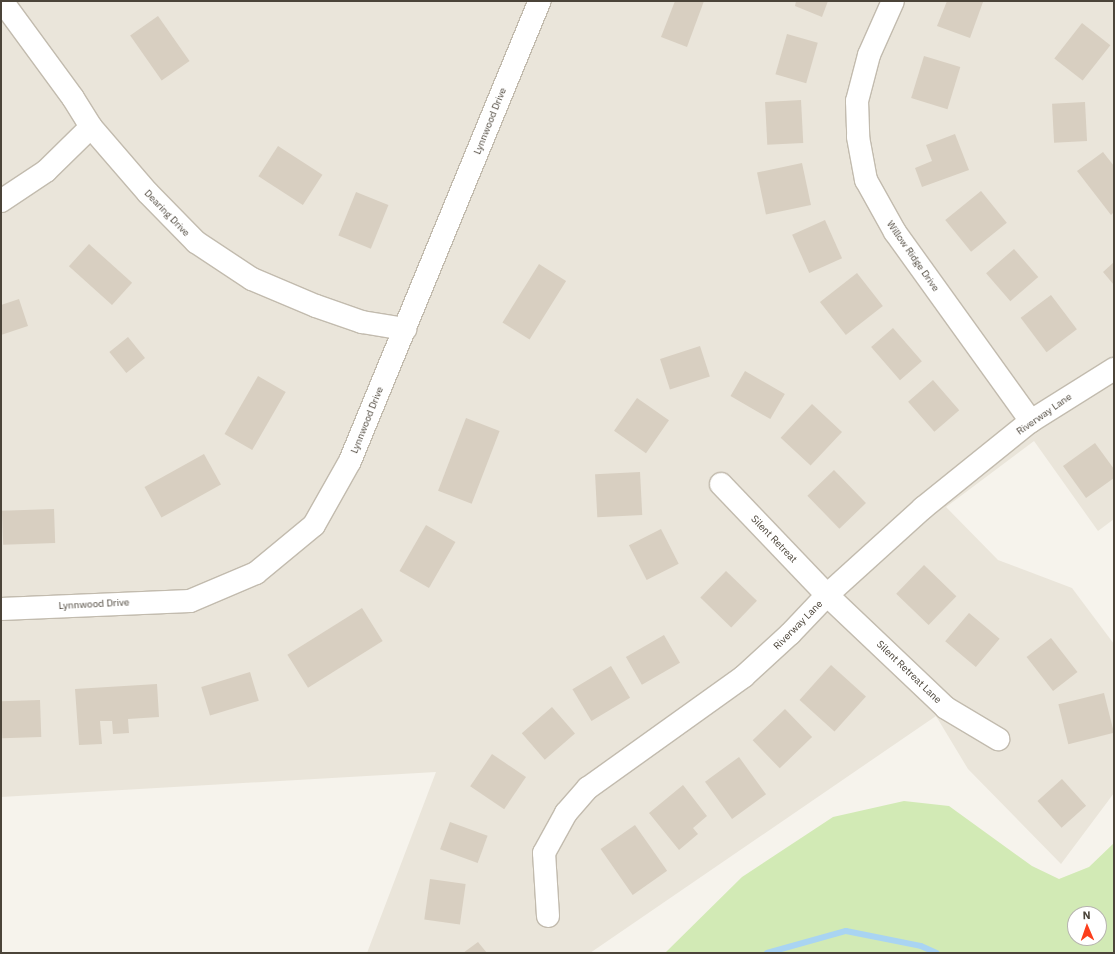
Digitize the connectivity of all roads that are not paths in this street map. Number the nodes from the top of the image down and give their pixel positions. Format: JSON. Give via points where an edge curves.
{"nodes":[{"id":1,"x":2,"y":1,"type":"edge"},
{"id":2,"x":540,"y":1,"type":"edge"},
{"id":3,"x":893,"y":1,"type":"edge"},
{"id":4,"x":91,"y":128,"type":"junction"},
{"id":5,"x":1,"y":201,"type":"edge"},
{"id":6,"x":405,"y":329,"type":"junction"},
{"id":7,"x":1114,"y":369,"type":"edge"},
{"id":8,"x":1031,"y":421,"type":"junction"},
{"id":9,"x":721,"y":484,"type":"dead end"},
{"id":10,"x":827,"y":595,"type":"junction"},
{"id":11,"x":1,"y":609,"type":"edge"},
{"id":12,"x":998,"y":739,"type":"dead end"},
{"id":13,"x":548,"y":916,"type":"dead end"}],
"edges":[{"from":1,"to":4,"type":"street","name":"Dearing Drive","via":[[74,98]]},
{"from":2,"to":6,"type":"street","name":"Lynnwood Drive"},
{"from":3,"to":8,"type":"street","name":"Willow Ridge Drive","via":[[869,55],[858,101],[858,137],[866,180],[895,232]]},
{"from":4,"to":5,"type":"street","via":[[46,171]]},
{"from":4,"to":6,"type":"street","name":"Dearing Drive","via":[[148,193],[196,242],[252,279],[362,322]]},
{"from":6,"to":11,"type":"street","name":"Lynnwood Drive","via":[[350,461],[314,525],[256,573],[190,601]]},
{"from":7,"to":8,"type":"street","name":"Riverway Lane"},
{"from":8,"to":10,"type":"street","name":"Riverway Lane","via":[[923,508]]},
{"from":9,"to":10,"type":"street","name":"Silent Retreat"},
{"from":10,"to":12,"type":"street","name":"Silent Retreat Lane","via":[[946,708]]},
{"from":10,"to":13,"type":"street","name":"Riverway Lane","via":[[790,634],[743,677],[588,788],[566,813],[544,853]]}]}
